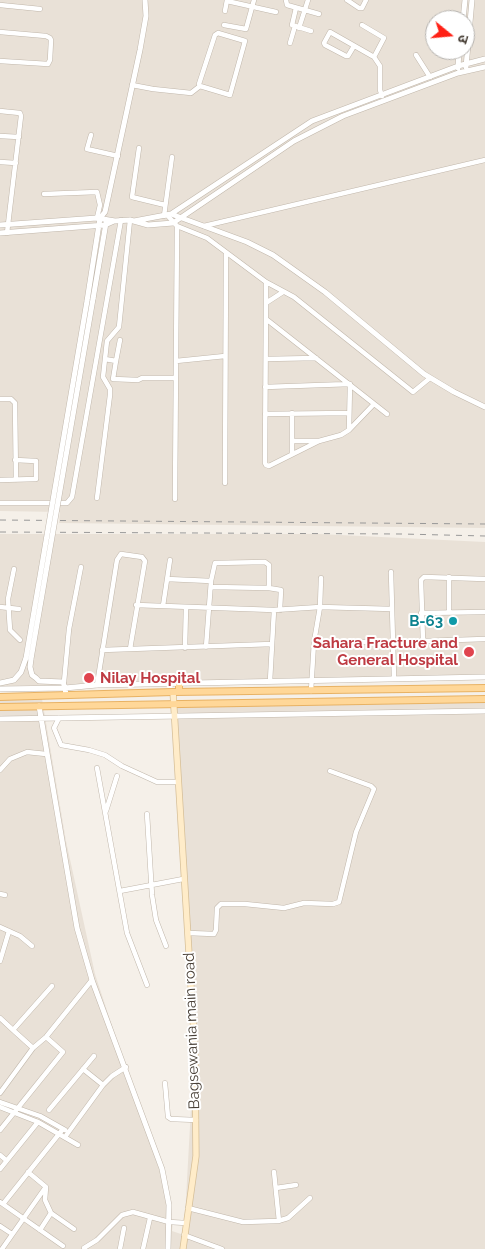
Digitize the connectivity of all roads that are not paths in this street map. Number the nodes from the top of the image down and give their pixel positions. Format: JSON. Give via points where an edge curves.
{"nodes":[{"id":1,"x":145,"y":0,"type":"edge"},
{"id":2,"x":227,"y":0,"type":"edge"},
{"id":3,"x":254,"y":0,"type":"edge"},
{"id":4,"x":286,"y":0,"type":"edge"},
{"id":5,"x":308,"y":0,"type":"edge"},
{"id":6,"x":348,"y":0,"type":"edge"},
{"id":7,"x":366,"y":0,"type":"edge"},
{"id":8,"x":472,"y":0,"type":"edge"},
{"id":9,"x":0,"y":5,"type":"edge"},
{"id":10,"x":252,"y":6,"type":"junction"},
{"id":11,"x":296,"y":8,"type":"junction"},
{"id":12,"x":40,"y":9,"type":"dead end"},
{"id":13,"x":305,"y":10,"type":"junction"},
{"id":14,"x":225,"y":11,"type":"dead end"},
{"id":15,"x":276,"y":12,"type":"dead end"},
{"id":16,"x":319,"y":14,"type":"dead end"},
{"id":17,"x":224,"y":25,"type":"dead end"},
{"id":18,"x":362,"y":26,"type":"dead end"},
{"id":19,"x":297,"y":27,"type":"junction"},
{"id":20,"x":311,"y":31,"type":"dead end"},
{"id":21,"x":0,"y":32,"type":"edge"},
{"id":22,"x":290,"y":43,"type":"dead end"},
{"id":23,"x":354,"y":46,"type":"junction"},
{"id":24,"x":416,"y":55,"type":"dead end"},
{"id":25,"x":374,"y":57,"type":"junction"},
{"id":26,"x":485,"y":59,"type":"edge"},
{"id":27,"x":459,"y":60,"type":"edge"},
{"id":28,"x":0,"y":61,"type":"edge"},
{"id":29,"x":466,"y":64,"type":"junction"},
{"id":30,"x":458,"y":66,"type":"junction"},
{"id":31,"x":485,"y":67,"type":"edge"},
{"id":32,"x":466,"y":71,"type":"junction"},
{"id":33,"x":458,"y":74,"type":"junction"},
{"id":34,"x":430,"y":77,"type":"junction"},
{"id":35,"x":135,"y":85,"type":"junction"},
{"id":36,"x":200,"y":86,"type":"junction"},
{"id":37,"x":382,"y":96,"type":"junction"},
{"id":38,"x":0,"y":111,"type":"edge"},
{"id":39,"x":0,"y":136,"type":"edge"},
{"id":40,"x":91,"y":136,"type":"dead end"},
{"id":41,"x":19,"y":137,"type":"junction"},
{"id":42,"x":140,"y":148,"type":"dead end"},
{"id":43,"x":118,"y":156,"type":"junction"},
{"id":44,"x":172,"y":157,"type":"dead end"},
{"id":45,"x":485,"y":160,"type":"edge"},
{"id":46,"x":0,"y":162,"type":"edge"},
{"id":47,"x":16,"y":163,"type":"junction"},
{"id":48,"x":44,"y":194,"type":"dead end"},
{"id":49,"x":166,"y":205,"type":"junction"},
{"id":50,"x":102,"y":212,"type":"junction"},
{"id":51,"x":167,"y":215,"type":"junction"},
{"id":52,"x":182,"y":218,"type":"junction"},
{"id":53,"x":102,"y":219,"type":"junction"},
{"id":54,"x":118,"y":221,"type":"junction"},
{"id":55,"x":132,"y":221,"type":"junction"},
{"id":56,"x":175,"y":224,"type":"junction"},
{"id":57,"x":8,"y":225,"type":"junction"},
{"id":58,"x":0,"y":226,"type":"edge"},
{"id":59,"x":102,"y":226,"type":"junction"},
{"id":60,"x":204,"y":226,"type":"junction"},
{"id":61,"x":0,"y":233,"type":"edge"},
{"id":62,"x":7,"y":233,"type":"junction"},
{"id":63,"x":226,"y":254,"type":"junction"},
{"id":64,"x":266,"y":282,"type":"junction"},
{"id":65,"x":284,"y":292,"type":"junction"},
{"id":66,"x":266,"y":303,"type":"junction"},
{"id":67,"x":266,"y":319,"type":"junction"},
{"id":68,"x":120,"y":340,"type":"dead end"},
{"id":69,"x":97,"y":354,"type":"junction"},
{"id":70,"x":225,"y":356,"type":"junction"},
{"id":71,"x":105,"y":357,"type":"junction"},
{"id":72,"x":316,"y":358,"type":"junction"},
{"id":73,"x":266,"y":359,"type":"junction"},
{"id":74,"x":116,"y":361,"type":"junction"},
{"id":75,"x":176,"y":361,"type":"junction"},
{"id":76,"x":176,"y":378,"type":"junction"},
{"id":77,"x":430,"y":378,"type":"junction"},
{"id":78,"x":350,"y":384,"type":"junction"},
{"id":79,"x":265,"y":387,"type":"junction"},
{"id":80,"x":0,"y":399,"type":"edge"},
{"id":81,"x":374,"y":404,"type":"junction"},
{"id":82,"x":485,"y":407,"type":"edge"},
{"id":83,"x":292,"y":413,"type":"junction"},
{"id":84,"x":349,"y":413,"type":"junction"},
{"id":85,"x":266,"y":414,"type":"junction"},
{"id":86,"x":387,"y":414,"type":"dead end"},
{"id":87,"x":349,"y":430,"type":"junction"},
{"id":88,"x":292,"y":441,"type":"junction"},
{"id":89,"x":319,"y":441,"type":"junction"},
{"id":90,"x":292,"y":454,"type":"junction"},
{"id":91,"x":15,"y":460,"type":"junction"},
{"id":92,"x":0,"y":480,"type":"edge"},
{"id":93,"x":16,"y":480,"type":"junction"},
{"id":94,"x":225,"y":483,"type":"dead end"},
{"id":95,"x":97,"y":498,"type":"dead end"},
{"id":96,"x":175,"y":500,"type":"dead end"},
{"id":97,"x":0,"y":503,"type":"edge"},
{"id":98,"x":170,"y":560,"type":"dead end"},
{"id":99,"x":81,"y":567,"type":"dead end"},
{"id":100,"x":14,"y":569,"type":"dead end"},
{"id":101,"x":391,"y":572,"type":"dead end"},
{"id":102,"x":449,"y":577,"type":"junction"},
{"id":103,"x":321,"y":578,"type":"dead end"},
{"id":104,"x":167,"y":579,"type":"junction"},
{"id":105,"x":485,"y":579,"type":"edge"},
{"id":106,"x":211,"y":581,"type":"junction"},
{"id":107,"x":211,"y":588,"type":"junction"},
{"id":108,"x":268,"y":588,"type":"junction"},
{"id":109,"x":136,"y":605,"type":"junction"},
{"id":110,"x":162,"y":606,"type":"junction"},
{"id":111,"x":0,"y":607,"type":"edge"},
{"id":112,"x":186,"y":607,"type":"junction"},
{"id":113,"x":320,"y":607,"type":"junction"},
{"id":114,"x":9,"y":608,"type":"junction"},
{"id":115,"x":208,"y":608,"type":"junction"},
{"id":116,"x":19,"y":609,"type":"dead end"},
{"id":117,"x":392,"y":609,"type":"junction"},
{"id":118,"x":274,"y":610,"type":"junction"},
{"id":119,"x":280,"y":610,"type":"junction"},
{"id":120,"x":421,"y":612,"type":"junction"},
{"id":121,"x":485,"y":612,"type":"edge"},
{"id":122,"x":449,"y":613,"type":"junction"},
{"id":123,"x":485,"y":639,"type":"edge"},
{"id":124,"x":20,"y":640,"type":"dead end"},
{"id":125,"x":423,"y":641,"type":"junction"},
{"id":126,"x":314,"y":642,"type":"junction"},
{"id":127,"x":393,"y":642,"type":"junction"},
{"id":128,"x":272,"y":644,"type":"junction"},
{"id":129,"x":206,"y":647,"type":"junction"},
{"id":130,"x":185,"y":648,"type":"junction"},
{"id":131,"x":130,"y":649,"type":"junction"},
{"id":132,"x":102,"y":650,"type":"junction"},
{"id":133,"x":29,"y":659,"type":"junction"},
{"id":134,"x":485,"y":677,"type":"edge"},
{"id":135,"x":394,"y":678,"type":"junction"},
{"id":136,"x":270,"y":681,"type":"junction"},
{"id":137,"x":312,"y":681,"type":"junction"},
{"id":138,"x":0,"y":683,"type":"edge"},
{"id":139,"x":178,"y":683,"type":"junction"},
{"id":140,"x":64,"y":685,"type":"junction"},
{"id":141,"x":97,"y":685,"type":"junction"},
{"id":142,"x":485,"y":688,"type":"edge"},
{"id":143,"x":0,"y":689,"type":"edge"},
{"id":144,"x":311,"y":691,"type":"junction"},
{"id":145,"x":176,"y":692,"type":"junction"},
{"id":146,"x":66,"y":695,"type":"junction"},
{"id":147,"x":0,"y":697,"type":"edge"},
{"id":148,"x":485,"y":699,"type":"edge"},
{"id":149,"x":173,"y":704,"type":"junction"},
{"id":150,"x":39,"y":706,"type":"junction"},
{"id":151,"x":0,"y":707,"type":"edge"},
{"id":152,"x":485,"y":711,"type":"edge"},
{"id":153,"x":175,"y":716,"type":"junction"},
{"id":154,"x":55,"y":718,"type":"junction"},
{"id":155,"x":0,"y":719,"type":"edge"},
{"id":156,"x":42,"y":719,"type":"junction"},
{"id":157,"x":46,"y":754,"type":"junction"},
{"id":158,"x":97,"y":768,"type":"dead end"},
{"id":159,"x":0,"y":770,"type":"edge"},
{"id":160,"x":330,"y":771,"type":"dead end"},
{"id":161,"x":117,"y":776,"type":"dead end"},
{"id":162,"x":178,"y":782,"type":"junction"},
{"id":163,"x":105,"y":813,"type":"junction"},
{"id":164,"x":147,"y":814,"type":"dead end"},
{"id":165,"x":183,"y":879,"type":"junction"},
{"id":166,"x":150,"y":885,"type":"junction"},
{"id":167,"x":120,"y":891,"type":"junction"},
{"id":168,"x":0,"y":928,"type":"edge"},
{"id":169,"x":9,"y":931,"type":"junction"},
{"id":170,"x":188,"y":933,"type":"junction"},
{"id":171,"x":32,"y":946,"type":"dead end"},
{"id":172,"x":166,"y":946,"type":"dead end"},
{"id":173,"x":0,"y":960,"type":"edge"},
{"id":174,"x":92,"y":980,"type":"junction"},
{"id":175,"x":147,"y":985,"type":"dead end"},
{"id":176,"x":52,"y":986,"type":"dead end"},
{"id":177,"x":0,"y":1018,"type":"edge"},
{"id":178,"x":13,"y":1030,"type":"junction"},
{"id":179,"x":46,"y":1037,"type":"junction"},
{"id":180,"x":33,"y":1048,"type":"junction"},
{"id":181,"x":94,"y":1056,"type":"dead end"},
{"id":182,"x":126,"y":1067,"type":"junction"},
{"id":183,"x":83,"y":1069,"type":"junction"},
{"id":184,"x":165,"y":1083,"type":"dead end"},
{"id":185,"x":103,"y":1085,"type":"junction"},
{"id":186,"x":0,"y":1092,"type":"edge"},
{"id":187,"x":0,"y":1102,"type":"edge"},
{"id":188,"x":0,"y":1107,"type":"edge"},
{"id":189,"x":16,"y":1110,"type":"junction"},
{"id":190,"x":49,"y":1110,"type":"dead end"},
{"id":191,"x":196,"y":1120,"type":"junction"},
{"id":192,"x":38,"y":1122,"type":"junction"},
{"id":193,"x":0,"y":1130,"type":"edge"},
{"id":194,"x":61,"y":1132,"type":"junction"},
{"id":195,"x":68,"y":1133,"type":"junction"},
{"id":196,"x":65,"y":1138,"type":"junction"},
{"id":197,"x":78,"y":1145,"type":"dead end"},
{"id":198,"x":0,"y":1155,"type":"edge"},
{"id":199,"x":6,"y":1160,"type":"junction"},
{"id":200,"x":0,"y":1169,"type":"edge"},
{"id":201,"x":28,"y":1172,"type":"junction"},
{"id":202,"x":274,"y":1172,"type":"dead end"},
{"id":203,"x":296,"y":1186,"type":"dead end"},
{"id":204,"x":46,"y":1187,"type":"junction"},
{"id":205,"x":276,"y":1188,"type":"junction"},
{"id":206,"x":310,"y":1198,"type":"dead end"},
{"id":207,"x":2,"y":1203,"type":"edge"},
{"id":208,"x":188,"y":1208,"type":"junction"},
{"id":209,"x":50,"y":1213,"type":"junction"},
{"id":210,"x":24,"y":1218,"type":"junction"},
{"id":211,"x":150,"y":1218,"type":"junction"},
{"id":212,"x":279,"y":1221,"type":"junction"},
{"id":213,"x":173,"y":1223,"type":"junction"},
{"id":214,"x":186,"y":1223,"type":"junction"},
{"id":215,"x":0,"y":1226,"type":"edge"},
{"id":216,"x":74,"y":1228,"type":"dead end"},
{"id":217,"x":124,"y":1228,"type":"dead end"},
{"id":218,"x":40,"y":1230,"type":"junction"},
{"id":219,"x":12,"y":1234,"type":"junction"},
{"id":220,"x":184,"y":1236,"type":"junction"},
{"id":221,"x":204,"y":1243,"type":"junction"},
{"id":222,"x":63,"y":1246,"type":"dead end"},
{"id":223,"x":84,"y":1248,"type":"edge"},
{"id":224,"x":2,"y":1249,"type":"edge"},
{"id":225,"x":120,"y":1249,"type":"edge"},
{"id":226,"x":143,"y":1249,"type":"edge"},
{"id":227,"x":168,"y":1249,"type":"edge"},
{"id":228,"x":182,"y":1249,"type":"edge"},
{"id":229,"x":204,"y":1249,"type":"edge"},
{"id":230,"x":220,"y":1249,"type":"edge"}],
"edges":[{"from":1,"to":35,"type":"street","via":[[146,16]]},
{"from":2,"to":10,"type":"street"},
{"from":2,"to":14,"type":"street"},
{"from":3,"to":10,"type":"street"},
{"from":4,"to":11,"type":"street","via":[[287,5]]},
{"from":5,"to":13,"type":"street"},
{"from":6,"to":7,"type":"street","via":[[359,8]]},
{"from":8,"to":29,"type":"street"},
{"from":9,"to":12,"type":"street"},
{"from":10,"to":15,"type":"street"},
{"from":10,"to":17,"type":"street","via":[[246,29]]},
{"from":11,"to":13,"type":"street"},
{"from":11,"to":19,"type":"street","via":[[291,24]]},
{"from":13,"to":16,"type":"street"},
{"from":13,"to":19,"type":"street"},
{"from":18,"to":25,"type":"street","via":[[384,38]]},
{"from":19,"to":20,"type":"street"},
{"from":19,"to":22,"type":"street"},
{"from":21,"to":28,"type":"street","via":[[46,36],[51,40],[48,64]]},
{"from":23,"to":23,"type":"street","via":[[329,32],[324,43],[346,56]]},
{"from":23,"to":25,"type":"street"},
{"from":24,"to":34,"type":"street"},
{"from":25,"to":37,"type":"street","via":[[380,66]]},
{"from":26,"to":29,"type":"street"},
{"from":27,"to":30,"type":"street"},
{"from":29,"to":30,"type":"street"},
{"from":29,"to":32,"type":"street"},
{"from":30,"to":33,"type":"street"},
{"from":30,"to":34,"type":"street"},
{"from":31,"to":32,"type":"street"},
{"from":32,"to":33,"type":"street"},
{"from":33,"to":52,"type":"street","via":[[343,116],[300,137]]},
{"from":34,"to":37,"type":"street"},
{"from":35,"to":36,"type":"street","via":[[191,93]]},
{"from":35,"to":43,"type":"street"},
{"from":36,"to":36,"type":"street","via":[[215,35],[245,40],[230,95]]},
{"from":37,"to":51,"type":"street","via":[[312,121]]},
{"from":38,"to":41,"type":"street","via":[[21,114]]},
{"from":39,"to":41,"type":"street"},
{"from":40,"to":43,"type":"street","via":[[87,150]]},
{"from":41,"to":47,"type":"street"},
{"from":42,"to":49,"type":"street","via":[[132,197]]},
{"from":43,"to":50,"type":"street"},
{"from":44,"to":49,"type":"street"},
{"from":45,"to":60,"type":"street"},
{"from":46,"to":47,"type":"street"},
{"from":47,"to":57,"type":"street"},
{"from":48,"to":50,"type":"street","via":[[97,192]]},
{"from":49,"to":51,"type":"street"},
{"from":50,"to":53,"type":"street"},
{"from":51,"to":52,"type":"street"},
{"from":51,"to":55,"type":"street"},
{"from":51,"to":56,"type":"street"},
{"from":52,"to":56,"type":"street"},
{"from":52,"to":60,"type":"street"},
{"from":53,"to":54,"type":"street"},
{"from":53,"to":57,"type":"street"},
{"from":53,"to":59,"type":"street"},
{"from":54,"to":55,"type":"street"},
{"from":54,"to":59,"type":"street"},
{"from":54,"to":69,"type":"street"},
{"from":55,"to":56,"type":"street","via":[[148,225]]},
{"from":55,"to":71,"type":"street","via":[[119,327],[107,341]]},
{"from":56,"to":63,"type":"street","via":[[207,238]]},
{"from":56,"to":75,"type":"street"},
{"from":57,"to":58,"type":"street"},
{"from":57,"to":62,"type":"street"},
{"from":59,"to":62,"type":"street"},
{"from":59,"to":133,"type":"street","bridge":true},
{"from":60,"to":77,"type":"street","via":[[273,255],[325,292]]},
{"from":61,"to":62,"type":"street"},
{"from":63,"to":64,"type":"street"},
{"from":63,"to":70,"type":"street"},
{"from":64,"to":65,"type":"street"},
{"from":64,"to":66,"type":"street"},
{"from":65,"to":66,"type":"street"},
{"from":65,"to":77,"type":"street","via":[[413,392]]},
{"from":66,"to":67,"type":"street"},
{"from":67,"to":72,"type":"street"},
{"from":67,"to":73,"type":"street"},
{"from":68,"to":74,"type":"street"},
{"from":69,"to":71,"type":"street"},
{"from":69,"to":97,"type":"street","via":[[72,497],[67,503]]},
{"from":70,"to":75,"type":"street"},
{"from":70,"to":94,"type":"street"},
{"from":71,"to":74,"type":"street"},
{"from":71,"to":95,"type":"street","via":[[103,377],[110,395]]},
{"from":72,"to":73,"type":"street"},
{"from":72,"to":78,"type":"street"},
{"from":73,"to":79,"type":"street"},
{"from":74,"to":76,"type":"street","via":[[113,379]]},
{"from":75,"to":76,"type":"street"},
{"from":76,"to":96,"type":"street"},
{"from":77,"to":82,"type":"street"},
{"from":78,"to":79,"type":"street"},
{"from":78,"to":81,"type":"street"},
{"from":78,"to":84,"type":"street"},
{"from":79,"to":85,"type":"street"},
{"from":80,"to":91,"type":"street","via":[[14,401]]},
{"from":81,"to":86,"type":"street"},
{"from":81,"to":87,"type":"street"},
{"from":83,"to":84,"type":"street"},
{"from":83,"to":85,"type":"street"},
{"from":83,"to":88,"type":"street"},
{"from":84,"to":87,"type":"street"},
{"from":85,"to":90,"type":"street","via":[[266,464],[269,466]]},
{"from":87,"to":89,"type":"street"},
{"from":88,"to":89,"type":"street"},
{"from":88,"to":90,"type":"street"},
{"from":89,"to":90,"type":"street"},
{"from":91,"to":93,"type":"street"},
{"from":91,"to":93,"type":"street","via":[[35,460],[37,478]]},
{"from":92,"to":93,"type":"street"},
{"from":98,"to":104,"type":"street"},
{"from":99,"to":140,"type":"street"},
{"from":100,"to":114,"type":"street"},
{"from":101,"to":117,"type":"street"},
{"from":102,"to":105,"type":"street"},
{"from":102,"to":120,"type":"street","via":[[424,577],[421,580]]},
{"from":102,"to":122,"type":"street"},
{"from":103,"to":113,"type":"street"},
{"from":104,"to":106,"type":"street"},
{"from":104,"to":110,"type":"street"},
{"from":106,"to":107,"type":"street"},
{"from":106,"to":108,"type":"street","via":[[215,563],[265,562],[269,564]]},
{"from":107,"to":108,"type":"street"},
{"from":107,"to":115,"type":"street"},
{"from":108,"to":119,"type":"street","via":[[281,590]]},
{"from":109,"to":110,"type":"street"},
{"from":109,"to":131,"type":"street"},
{"from":109,"to":132,"type":"street","via":[[144,559],[121,554],[117,560]]},
{"from":110,"to":112,"type":"street"},
{"from":111,"to":114,"type":"street"},
{"from":112,"to":115,"type":"street"},
{"from":112,"to":130,"type":"street"},
{"from":113,"to":117,"type":"street"},
{"from":113,"to":119,"type":"street"},
{"from":113,"to":126,"type":"street"},
{"from":114,"to":116,"type":"street"},
{"from":114,"to":124,"type":"street","via":[[10,630]]},
{"from":115,"to":118,"type":"street"},
{"from":115,"to":129,"type":"street"},
{"from":117,"to":127,"type":"street"},
{"from":118,"to":119,"type":"street"},
{"from":118,"to":128,"type":"street"},
{"from":120,"to":122,"type":"street"},
{"from":120,"to":125,"type":"street"},
{"from":121,"to":122,"type":"street"},
{"from":123,"to":125,"type":"street"},
{"from":125,"to":127,"type":"street"},
{"from":126,"to":127,"type":"street"},
{"from":126,"to":137,"type":"street"},
{"from":127,"to":135,"type":"street"},
{"from":128,"to":129,"type":"street"},
{"from":128,"to":136,"type":"street"},
{"from":129,"to":130,"type":"street"},
{"from":130,"to":131,"type":"street"},
{"from":131,"to":132,"type":"street"},
{"from":132,"to":141,"type":"street"},
{"from":133,"to":138,"type":"street","via":[[14,680]]},
{"from":133,"to":140,"type":"street","via":[[32,675],[39,681]]},
{"from":134,"to":135,"type":"street"},
{"from":135,"to":137,"type":"street"},
{"from":136,"to":137,"type":"street"},
{"from":136,"to":139,"type":"street"},
{"from":137,"to":144,"type":"street"},
{"from":139,"to":141,"type":"street"},
{"from":139,"to":145,"type":"main road"},
{"from":140,"to":141,"type":"street"},
{"from":140,"to":143,"type":"street"},
{"from":140,"to":146,"type":"street"},
{"from":142,"to":144,"type":"main road"},
{"from":144,"to":145,"type":"main road"},
{"from":145,"to":146,"type":"main road"},
{"from":145,"to":149,"type":"main road"},
{"from":146,"to":147,"type":"main road"},
{"from":148,"to":149,"type":"main road"},
{"from":149,"to":150,"type":"main road"},
{"from":149,"to":153,"type":"main road"},
{"from":150,"to":151,"type":"main road"},
{"from":150,"to":156,"type":"street"},
{"from":152,"to":153,"type":"street"},
{"from":153,"to":154,"type":"street"},
{"from":153,"to":162,"type":"main road"},
{"from":154,"to":156,"type":"street"},
{"from":154,"to":162,"type":"street","via":[[54,728],[61,745],[105,755],[157,782]]},
{"from":155,"to":156,"type":"street"},
{"from":156,"to":157,"type":"street"},
{"from":157,"to":159,"type":"street","via":[[27,752],[10,759]]},
{"from":157,"to":174,"type":"street","via":[[75,916]]},
{"from":158,"to":163,"type":"street"},
{"from":160,"to":170,"type":"street","via":[[374,789],[356,832],[339,902],[304,903],[284,908],[221,904],[217,908],[214,934]]},
{"from":161,"to":163,"type":"street"},
{"from":162,"to":165,"type":"main road","name":"Bagsewania main road"},
{"from":163,"to":167,"type":"street"},
{"from":164,"to":166,"type":"street"},
{"from":165,"to":166,"type":"street"},
{"from":165,"to":170,"type":"main road","name":"Bagsewania main road"},
{"from":166,"to":167,"type":"street"},
{"from":166,"to":172,"type":"street","via":[[156,920]]},
{"from":167,"to":175,"type":"street","via":[[127,933]]},
{"from":168,"to":169,"type":"street"},
{"from":169,"to":171,"type":"street"},
{"from":169,"to":173,"type":"street"},
{"from":170,"to":191,"type":"main road","name":"Bagsewania main road"},
{"from":174,"to":179,"type":"street"},
{"from":174,"to":182,"type":"street"},
{"from":176,"to":178,"type":"street"},
{"from":177,"to":178,"type":"street"},
{"from":178,"to":180,"type":"street"},
{"from":179,"to":180,"type":"street"},
{"from":179,"to":189,"type":"street","via":[[63,1052]]},
{"from":180,"to":186,"type":"street"},
{"from":181,"to":183,"type":"street"},
{"from":182,"to":185,"type":"street"},
{"from":182,"to":213,"type":"street","via":[[162,1169]]},
{"from":183,"to":185,"type":"street"},
{"from":183,"to":190,"type":"street"},
{"from":184,"to":191,"type":"street","via":[[168,1117]]},
{"from":185,"to":195,"type":"street"},
{"from":187,"to":189,"type":"street"},
{"from":188,"to":189,"type":"street"},
{"from":189,"to":192,"type":"street"},
{"from":189,"to":193,"type":"street"},
{"from":189,"to":194,"type":"street","via":[[40,1116]]},
{"from":191,"to":208,"type":"main road","name":"Bagsewania main road","via":[[196,1156]]},
{"from":192,"to":194,"type":"street"},
{"from":192,"to":199,"type":"street"},
{"from":194,"to":195,"type":"street"},
{"from":194,"to":196,"type":"street"},
{"from":194,"to":201,"type":"street"},
{"from":195,"to":196,"type":"street"},
{"from":196,"to":197,"type":"street"},
{"from":198,"to":199,"type":"street"},
{"from":199,"to":200,"type":"street"},
{"from":201,"to":204,"type":"street"},
{"from":201,"to":207,"type":"street"},
{"from":202,"to":205,"type":"street"},
{"from":203,"to":205,"type":"street"},
{"from":204,"to":209,"type":"street","via":[[45,1200]]},
{"from":204,"to":210,"type":"street"},
{"from":205,"to":212,"type":"street"},
{"from":206,"to":212,"type":"street","via":[[288,1218]]},
{"from":207,"to":210,"type":"street"},
{"from":208,"to":212,"type":"street","via":[[243,1222]]},
{"from":208,"to":214,"type":"main road","name":"Bagsewania main road"},
{"from":209,"to":216,"type":"street"},
{"from":209,"to":218,"type":"street"},
{"from":210,"to":218,"type":"street"},
{"from":210,"to":219,"type":"street"},
{"from":211,"to":213,"type":"street"},
{"from":211,"to":223,"type":"street","via":[[133,1212],[122,1215]]},
{"from":211,"to":226,"type":"street"},
{"from":213,"to":214,"type":"street"},
{"from":213,"to":227,"type":"street"},
{"from":214,"to":220,"type":"main road","name":"Bagsewania main road"},
{"from":215,"to":219,"type":"street"},
{"from":217,"to":225,"type":"street"},
{"from":218,"to":222,"type":"street"},
{"from":219,"to":224,"type":"street"},
{"from":220,"to":221,"type":"street"},
{"from":220,"to":228,"type":"main road","name":"Bagsewania main road"},
{"from":221,"to":229,"type":"street"},
{"from":221,"to":230,"type":"street"}]}
